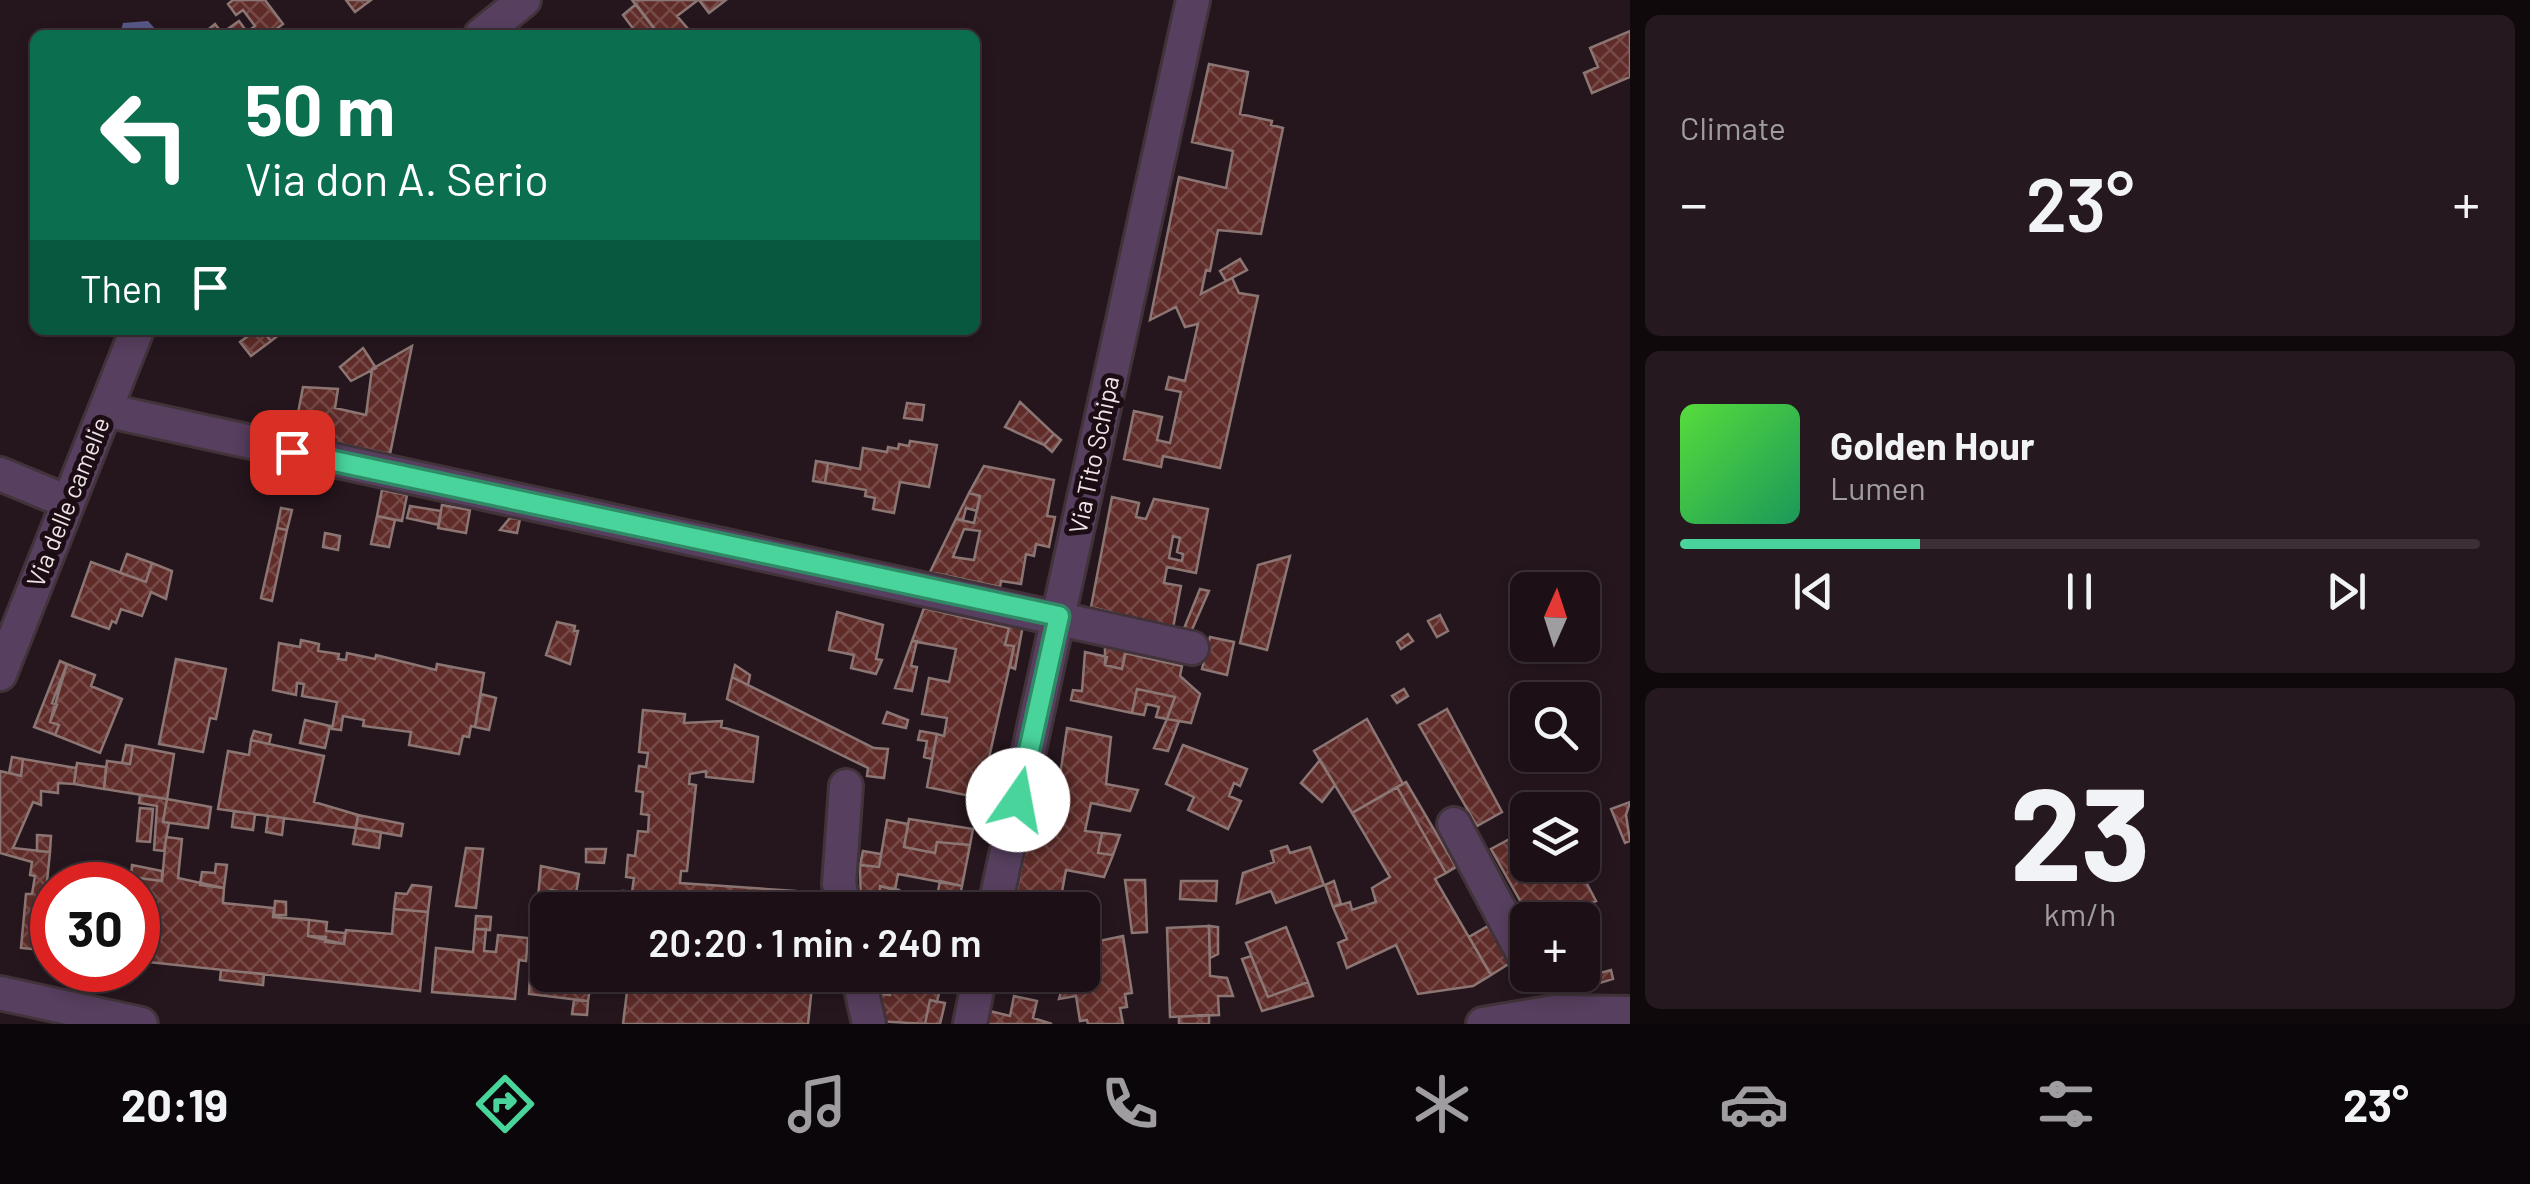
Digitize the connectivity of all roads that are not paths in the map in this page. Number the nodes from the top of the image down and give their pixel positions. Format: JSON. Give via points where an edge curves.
{"nodes":[{"id":1,"x":524,"y":0,"type":"edge"},
{"id":2,"x":1194,"y":0,"type":"edge"},
{"id":3,"x":487,"y":30,"type":"edge"},
{"id":4,"x":135,"y":335,"type":"edge"},
{"id":5,"x":105,"y":410,"type":"junction"},
{"id":6,"x":0,"y":474,"type":"edge"},
{"id":7,"x":68,"y":502,"type":"junction"},
{"id":8,"x":1059,"y":616,"type":"junction"},
{"id":9,"x":1192,"y":648,"type":"dead end"},
{"id":10,"x":0,"y":674,"type":"edge"},
{"id":11,"x":846,"y":786,"type":"dead end"},
{"id":12,"x":1454,"y":824,"type":"dead end"},
{"id":13,"x":841,"y":892,"type":"edge"},
{"id":14,"x":998,"y":892,"type":"edge"},
{"id":15,"x":1510,"y":928,"type":"edge"},
{"id":16,"x":862,"y":992,"type":"edge"},
{"id":17,"x":977,"y":992,"type":"edge"},
{"id":18,"x":1542,"y":992,"type":"edge"},
{"id":19,"x":0,"y":993,"type":"edge"},
{"id":20,"x":1630,"y":1013,"type":"edge"},
{"id":21,"x":1554,"y":1018,"type":"edge"},
{"id":22,"x":141,"y":1024,"type":"edge"},
{"id":23,"x":869,"y":1024,"type":"edge"},
{"id":24,"x":970,"y":1024,"type":"edge"},
{"id":25,"x":1483,"y":1024,"type":"edge"}],
"edges":[{"from":1,"to":3,"type":"street"},
{"from":2,"to":8,"type":"street","name":"Via Tito Schipa"},
{"from":4,"to":5,"type":"street","name":"Via delle camelie"},
{"from":5,"to":7,"type":"street","name":"Via delle camelie"},
{"from":5,"to":8,"type":"street"},
{"from":6,"to":7,"type":"street"},
{"from":7,"to":10,"type":"street","name":"Via delle camelie"},
{"from":8,"to":9,"type":"street"},
{"from":8,"to":14,"type":"street","name":"Via Tito Schipa"},
{"from":11,"to":13,"type":"street"},
{"from":12,"to":15,"type":"street"},
{"from":16,"to":23,"type":"street"},
{"from":17,"to":24,"type":"street"},
{"from":18,"to":21,"type":"street"},
{"from":19,"to":22,"type":"street"},
{"from":20,"to":21,"type":"street"},
{"from":21,"to":25,"type":"street"}]}
